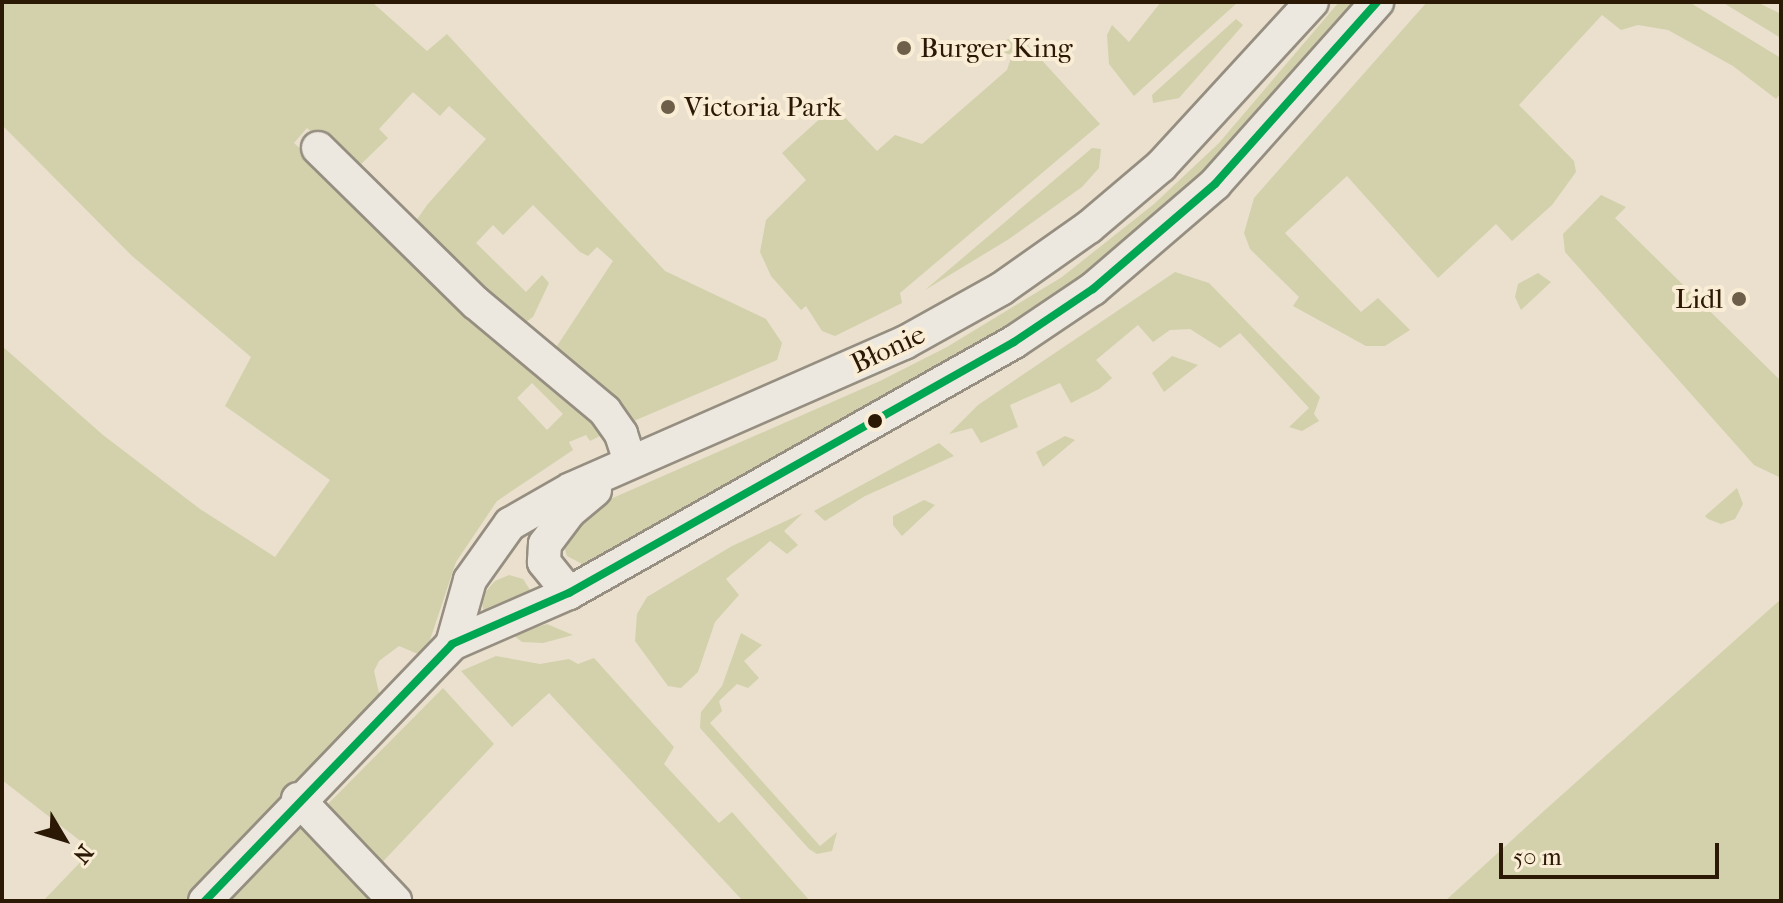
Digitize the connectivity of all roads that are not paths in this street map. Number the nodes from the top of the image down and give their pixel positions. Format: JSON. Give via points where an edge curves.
{"nodes":[{"id":1,"x":1312,"y":2,"type":"edge"},
{"id":2,"x":1377,"y":2,"type":"edge"},
{"id":3,"x":318,"y":148,"type":"dead end"},
{"id":4,"x":630,"y":462,"type":"junction"},
{"id":5,"x":569,"y":593,"type":"junction"},
{"id":6,"x":452,"y":644,"type":"junction"},
{"id":7,"x":298,"y":799,"type":"junction"},
{"id":8,"x":205,"y":901,"type":"edge"},
{"id":9,"x":395,"y":901,"type":"edge"}],
"edges":[{"from":1,"to":4,"type":"street","name":"Błonie","via":[[1161,166],[1047,257],[904,343]]},
{"from":2,"to":5,"type":"street","name":"Błonie","via":[[1215,184],[1093,289],[1014,342]]},
{"from":3,"to":4,"type":"street","via":[[486,312],[605,411],[621,434]]},
{"from":4,"to":5,"type":"street","via":[[569,512],[545,544],[544,562]]},
{"from":4,"to":6,"type":"street","name":"Błonie","via":[[527,514],[494,540],[470,580]]},
{"from":5,"to":6,"type":"street","name":"Błonie"},
{"from":6,"to":7,"type":"street","name":"Błonie"},
{"from":7,"to":8,"type":"street","name":"Błonie"},
{"from":7,"to":9,"type":"street"}]}
